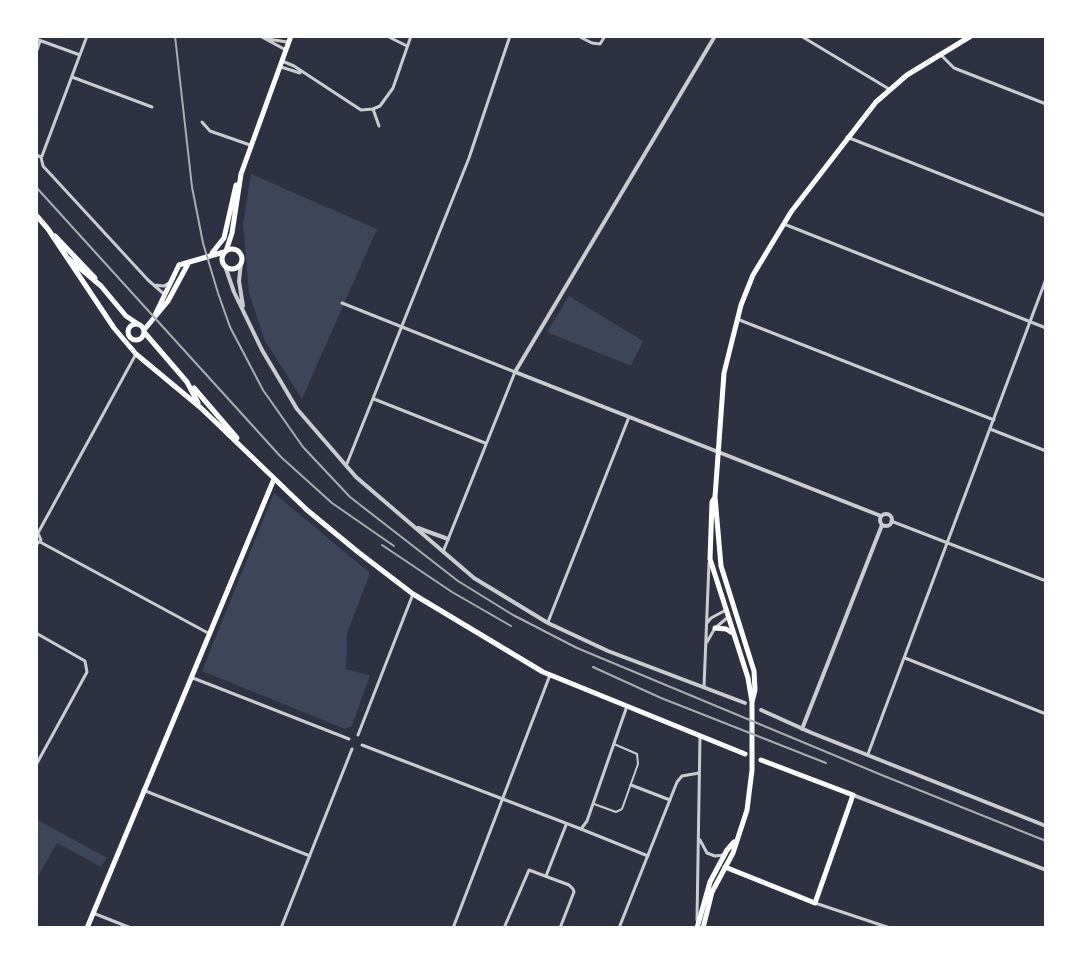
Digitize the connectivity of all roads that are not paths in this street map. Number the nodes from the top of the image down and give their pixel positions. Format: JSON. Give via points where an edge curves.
{"nodes":[{"id":1,"x":87,"y":36,"type":"edge"},
{"id":2,"x":260,"y":36,"type":"edge"},
{"id":3,"x":387,"y":36,"type":"edge"},
{"id":4,"x":411,"y":36,"type":"edge"},
{"id":5,"x":510,"y":36,"type":"edge"},
{"id":6,"x":578,"y":36,"type":"edge"},
{"id":7,"x":605,"y":36,"type":"edge"},
{"id":8,"x":715,"y":36,"type":"edge"},
{"id":9,"x":801,"y":36,"type":"edge"},
{"id":10,"x":971,"y":36,"type":"edge"},
{"id":11,"x":38,"y":40,"type":"edge"},
{"id":12,"x":288,"y":43,"type":"edge"},
{"id":13,"x":407,"y":46,"type":"junction"},
{"id":14,"x":36,"y":53,"type":"edge"},
{"id":15,"x":940,"y":54,"type":"junction"},
{"id":16,"x":80,"y":55,"type":"junction"},
{"id":17,"x":281,"y":64,"type":"junction"},
{"id":18,"x":72,"y":77,"type":"junction"},
{"id":19,"x":889,"y":89,"type":"junction"},
{"id":20,"x":1046,"y":104,"type":"edge"},
{"id":21,"x":152,"y":107,"type":"dead end"},
{"id":22,"x":373,"y":109,"type":"junction"},
{"id":23,"x":202,"y":122,"type":"dead end"},
{"id":24,"x":379,"y":126,"type":"dead end"},
{"id":25,"x":847,"y":137,"type":"junction"},
{"id":26,"x":250,"y":145,"type":"junction"},
{"id":27,"x":36,"y":155,"type":"edge"},
{"id":28,"x":41,"y":157,"type":"junction"},
{"id":29,"x":242,"y":169,"type":"junction"},
{"id":30,"x":36,"y":215,"type":"edge"},
{"id":31,"x":1046,"y":216,"type":"edge"},
{"id":32,"x":784,"y":224,"type":"junction"},
{"id":33,"x":48,"y":229,"type":"junction"},
{"id":34,"x":232,"y":230,"type":"junction"},
{"id":35,"x":53,"y":235,"type":"junction"},
{"id":36,"x":225,"y":251,"type":"junction"},
{"id":37,"x":240,"y":252,"type":"junction"},
{"id":38,"x":62,"y":253,"type":"junction"},
{"id":39,"x":213,"y":255,"type":"junction"},
{"id":40,"x":241,"y":263,"type":"junction"},
{"id":41,"x":224,"y":265,"type":"junction"},
{"id":42,"x":80,"y":269,"type":"junction"},
{"id":43,"x":1046,"y":279,"type":"edge"},
{"id":44,"x":151,"y":283,"type":"junction"},
{"id":45,"x":173,"y":283,"type":"junction"},
{"id":46,"x":101,"y":286,"type":"junction"},
{"id":47,"x":160,"y":286,"type":"junction"},
{"id":48,"x":165,"y":294,"type":"junction"},
{"id":49,"x":92,"y":295,"type":"junction"},
{"id":50,"x":342,"y":303,"type":"dead end"},
{"id":51,"x":163,"y":307,"type":"junction"},
{"id":52,"x":122,"y":310,"type":"junction"},
{"id":53,"x":153,"y":317,"type":"junction"},
{"id":54,"x":737,"y":319,"type":"junction"},
{"id":55,"x":247,"y":320,"type":"junction"},
{"id":56,"x":1030,"y":322,"type":"junction"},
{"id":57,"x":138,"y":324,"type":"junction"},
{"id":58,"x":401,"y":327,"type":"junction"},
{"id":59,"x":1046,"y":328,"type":"edge"},
{"id":60,"x":144,"y":331,"type":"junction"},
{"id":61,"x":128,"y":333,"type":"junction"},
{"id":62,"x":135,"y":340,"type":"junction"},
{"id":63,"x":161,"y":352,"type":"junction"},
{"id":64,"x":136,"y":354,"type":"junction"},
{"id":65,"x":515,"y":372,"type":"junction"},
{"id":66,"x":187,"y":382,"type":"junction"},
{"id":67,"x":374,"y":399,"type":"junction"},
{"id":68,"x":201,"y":408,"type":"junction"},
{"id":69,"x":629,"y":417,"type":"junction"},
{"id":70,"x":994,"y":420,"type":"junction"},
{"id":71,"x":990,"y":429,"type":"junction"},
{"id":72,"x":487,"y":443,"type":"junction"},
{"id":73,"x":245,"y":451,"type":"junction"},
{"id":74,"x":1046,"y":451,"type":"edge"},
{"id":75,"x":718,"y":452,"type":"junction"},
{"id":76,"x":345,"y":466,"type":"junction"},
{"id":77,"x":274,"y":479,"type":"junction"},
{"id":78,"x":715,"y":497,"type":"junction"},
{"id":79,"x":881,"y":516,"type":"junction"},
{"id":80,"x":891,"y":521,"type":"junction"},
{"id":81,"x":412,"y":525,"type":"junction"},
{"id":82,"x":882,"y":525,"type":"junction"},
{"id":83,"x":37,"y":532,"type":"edge"},
{"id":84,"x":448,"y":539,"type":"junction"},
{"id":85,"x":947,"y":543,"type":"junction"},
{"id":86,"x":38,"y":544,"type":"edge"},
{"id":87,"x":443,"y":552,"type":"junction"},
{"id":88,"x":710,"y":559,"type":"junction"},
{"id":89,"x":1046,"y":581,"type":"edge"},
{"id":90,"x":413,"y":594,"type":"junction"},
{"id":91,"x":736,"y":610,"type":"junction"},
{"id":92,"x":727,"y":614,"type":"junction"},
{"id":93,"x":548,"y":623,"type":"junction"},
{"id":94,"x":705,"y":627,"type":"junction"},
{"id":95,"x":715,"y":628,"type":"junction"},
{"id":96,"x":36,"y":633,"type":"edge"},
{"id":97,"x":208,"y":633,"type":"junction"},
{"id":98,"x":734,"y":634,"type":"junction"},
{"id":99,"x":706,"y":646,"type":"junction"},
{"id":100,"x":905,"y":658,"type":"junction"},
{"id":101,"x":550,"y":675,"type":"junction"},
{"id":102,"x":190,"y":677,"type":"junction"},
{"id":103,"x":704,"y":687,"type":"junction"},
{"id":104,"x":752,"y":690,"type":"junction"},
{"id":105,"x":749,"y":703,"type":"junction"},
{"id":106,"x":627,"y":706,"type":"junction"},
{"id":107,"x":761,"y":710,"type":"dead end"},
{"id":108,"x":1046,"y":714,"type":"edge"},
{"id":109,"x":802,"y":729,"type":"junction"},
{"id":110,"x":358,"y":735,"type":"junction"},
{"id":111,"x":700,"y":735,"type":"junction"},
{"id":112,"x":349,"y":739,"type":"junction"},
{"id":113,"x":612,"y":744,"type":"junction"},
{"id":114,"x":362,"y":745,"type":"junction"},
{"id":115,"x":352,"y":749,"type":"junction"},
{"id":116,"x":745,"y":754,"type":"dead end"},
{"id":117,"x":867,"y":755,"type":"junction"},
{"id":118,"x":761,"y":760,"type":"dead end"},
{"id":119,"x":36,"y":765,"type":"edge"},
{"id":120,"x":699,"y":773,"type":"junction"},
{"id":121,"x":631,"y":785,"type":"junction"},
{"id":122,"x":143,"y":790,"type":"junction"},
{"id":123,"x":853,"y":795,"type":"junction"},
{"id":124,"x":501,"y":799,"type":"junction"},
{"id":125,"x":670,"y":800,"type":"junction"},
{"id":126,"x":593,"y":803,"type":"junction"},
{"id":127,"x":566,"y":825,"type":"junction"},
{"id":128,"x":1046,"y":826,"type":"edge"},
{"id":129,"x":581,"y":829,"type":"junction"},
{"id":130,"x":699,"y":837,"type":"junction"},
{"id":131,"x":735,"y":841,"type":"junction"},
{"id":132,"x":724,"y":855,"type":"junction"},
{"id":133,"x":310,"y":856,"type":"junction"},
{"id":134,"x":648,"y":857,"type":"junction"},
{"id":135,"x":725,"y":867,"type":"junction"},
{"id":136,"x":1046,"y":870,"type":"edge"},
{"id":137,"x":546,"y":876,"type":"junction"},
{"id":138,"x":815,"y":903,"type":"junction"},
{"id":139,"x":93,"y":913,"type":"junction"},
{"id":140,"x":87,"y":928,"type":"edge"},
{"id":141,"x":131,"y":928,"type":"edge"},
{"id":142,"x":281,"y":928,"type":"edge"},
{"id":143,"x":453,"y":928,"type":"edge"},
{"id":144,"x":504,"y":928,"type":"edge"},
{"id":145,"x":560,"y":928,"type":"edge"},
{"id":146,"x":620,"y":928,"type":"edge"},
{"id":147,"x":699,"y":928,"type":"edge"},
{"id":148,"x":890,"y":928,"type":"edge"}],
"edges":[{"from":1,"to":16,"type":"street"},
{"from":2,"to":12,"type":"street"},
{"from":3,"to":13,"type":"street"},
{"from":4,"to":13,"type":"street"},
{"from":5,"to":58,"type":"street","via":[[469,158]]},
{"from":6,"to":7,"type":"street","via":[[600,44]]},
{"from":8,"to":65,"type":"street"},
{"from":9,"to":19,"type":"street"},
{"from":10,"to":15,"type":"main road"},
{"from":11,"to":14,"type":"street"},
{"from":11,"to":16,"type":"street"},
{"from":12,"to":17,"type":"main road"},
{"from":13,"to":22,"type":"street","via":[[393,88]]},
{"from":15,"to":19,"type":"main road"},
{"from":15,"to":20,"type":"street","via":[[954,68]]},
{"from":16,"to":18,"type":"street"},
{"from":17,"to":22,"type":"street","via":[[361,110]]},
{"from":17,"to":26,"type":"main road"},
{"from":18,"to":21,"type":"street"},
{"from":18,"to":28,"type":"street"},
{"from":19,"to":25,"type":"main road"},
{"from":22,"to":24,"type":"street"},
{"from":23,"to":26,"type":"street","via":[[210,131]]},
{"from":25,"to":31,"type":"street"},
{"from":25,"to":32,"type":"main road"},
{"from":26,"to":29,"type":"main road"},
{"from":27,"to":28,"type":"street"},
{"from":28,"to":44,"type":"street","via":[[43,166]]},
{"from":29,"to":34,"type":"main road"},
{"from":29,"to":39,"type":"main road","via":[[224,238]]},
{"from":30,"to":33,"type":"main road"},
{"from":32,"to":54,"type":"main road","via":[[753,275]]},
{"from":32,"to":56,"type":"street"},
{"from":33,"to":35,"type":"main road"},
{"from":33,"to":38,"type":"main road"},
{"from":34,"to":36,"type":"main road"},
{"from":34,"to":37,"type":"main road"},
{"from":35,"to":42,"type":"main road"},
{"from":35,"to":46,"type":"main road"},
{"from":36,"to":37,"type":"main road"},
{"from":36,"to":39,"type":"main road"},
{"from":36,"to":41,"type":"main road"},
{"from":37,"to":40,"type":"main road"},
{"from":38,"to":42,"type":"main road"},
{"from":38,"to":49,"type":"main road"},
{"from":39,"to":41,"type":"main road"},
{"from":39,"to":45,"type":"main road","via":[[193,259]]},
{"from":40,"to":41,"type":"main road","via":[[233,269]]},
{"from":40,"to":55,"type":"street","via":[[239,287]]},
{"from":41,"to":55,"type":"street"},
{"from":42,"to":46,"type":"main road"},
{"from":42,"to":49,"type":"main road"},
{"from":43,"to":56,"type":"street"},
{"from":44,"to":47,"type":"street"},
{"from":44,"to":48,"type":"street"},
{"from":45,"to":47,"type":"street"},
{"from":45,"to":48,"type":"main road"},
{"from":45,"to":51,"type":"main road"},
{"from":46,"to":52,"type":"main road"},
{"from":47,"to":48,"type":"street"},
{"from":48,"to":51,"type":"street"},
{"from":48,"to":53,"type":"main road"},
{"from":49,"to":64,"type":"main road"},
{"from":50,"to":58,"type":"street"},
{"from":51,"to":53,"type":"main road"},
{"from":52,"to":57,"type":"main road"},
{"from":52,"to":61,"type":"main road"},
{"from":53,"to":57,"type":"main road"},
{"from":53,"to":60,"type":"main road"},
{"from":54,"to":70,"type":"street"},
{"from":54,"to":75,"type":"main road","via":[[724,373]]},
{"from":55,"to":76,"type":"street","via":[[297,409]]},
{"from":56,"to":59,"type":"street"},
{"from":56,"to":70,"type":"street"},
{"from":57,"to":60,"type":"main road"},
{"from":57,"to":61,"type":"main road"},
{"from":58,"to":65,"type":"street"},
{"from":58,"to":67,"type":"street"},
{"from":60,"to":62,"type":"main road"},
{"from":60,"to":63,"type":"main road"},
{"from":61,"to":62,"type":"main road"},
{"from":62,"to":63,"type":"main road"},
{"from":63,"to":66,"type":"main road"},
{"from":64,"to":68,"type":"main road"},
{"from":64,"to":83,"type":"street"},
{"from":65,"to":69,"type":"street"},
{"from":65,"to":72,"type":"street"},
{"from":66,"to":68,"type":"main road"},
{"from":66,"to":73,"type":"main road"},
{"from":67,"to":72,"type":"street"},
{"from":67,"to":76,"type":"street"},
{"from":68,"to":73,"type":"main road"},
{"from":69,"to":75,"type":"street"},
{"from":69,"to":93,"type":"street"},
{"from":70,"to":71,"type":"street"},
{"from":71,"to":74,"type":"street"},
{"from":71,"to":85,"type":"street"},
{"from":72,"to":84,"type":"street"},
{"from":73,"to":77,"type":"main road"},
{"from":75,"to":78,"type":"main road"},
{"from":75,"to":79,"type":"street"},
{"from":76,"to":81,"type":"street"},
{"from":77,"to":90,"type":"main road"},
{"from":77,"to":97,"type":"main road"},
{"from":78,"to":88,"type":"main road"},
{"from":78,"to":91,"type":"main road","via":[[720,562]]},
{"from":79,"to":80,"type":"street","via":[[889,515]]},
{"from":79,"to":82,"type":"street"},
{"from":80,"to":82,"type":"street"},
{"from":80,"to":85,"type":"street"},
{"from":81,"to":84,"type":"street"},
{"from":81,"to":87,"type":"street"},
{"from":82,"to":109,"type":"street"},
{"from":83,"to":86,"type":"street"},
{"from":84,"to":87,"type":"street"},
{"from":85,"to":89,"type":"street"},
{"from":85,"to":100,"type":"street"},
{"from":86,"to":97,"type":"street"},
{"from":87,"to":93,"type":"street","via":[[482,584]]},
{"from":88,"to":92,"type":"main road"},
{"from":88,"to":94,"type":"street"},
{"from":90,"to":101,"type":"main road"},
{"from":90,"to":110,"type":"street"},
{"from":91,"to":92,"type":"main road"},
{"from":91,"to":104,"type":"main road","via":[[751,655]]},
{"from":92,"to":94,"type":"street","via":[[711,618]]},
{"from":92,"to":95,"type":"street"},
{"from":92,"to":98,"type":"main road"},
{"from":93,"to":103,"type":"street"},
{"from":94,"to":99,"type":"street"},
{"from":95,"to":98,"type":"main road"},
{"from":95,"to":99,"type":"street"},
{"from":96,"to":119,"type":"street","via":[[85,661],[87,672]]},
{"from":97,"to":102,"type":"main road"},
{"from":98,"to":104,"type":"main road"},
{"from":99,"to":103,"type":"street"},
{"from":100,"to":108,"type":"street"},
{"from":100,"to":117,"type":"street"},
{"from":101,"to":106,"type":"main road"},
{"from":101,"to":124,"type":"street"},
{"from":102,"to":112,"type":"street"},
{"from":102,"to":122,"type":"main road"},
{"from":103,"to":105,"type":"street"},
{"from":104,"to":105,"type":"main road"},
{"from":105,"to":131,"type":"main road","via":[[752,770],[747,810]]},
{"from":106,"to":111,"type":"main road"},
{"from":106,"to":113,"type":"street"},
{"from":107,"to":109,"type":"street"},
{"from":109,"to":117,"type":"street"},
{"from":110,"to":112,"type":"street"},
{"from":110,"to":114,"type":"street"},
{"from":111,"to":116,"type":"main road"},
{"from":111,"to":120,"type":"street"},
{"from":112,"to":115,"type":"street"},
{"from":113,"to":121,"type":"lane","via":[[639,757]]},
{"from":113,"to":126,"type":"street"},
{"from":114,"to":115,"type":"street"},
{"from":114,"to":124,"type":"street"},
{"from":115,"to":133,"type":"street"},
{"from":117,"to":128,"type":"street"},
{"from":118,"to":123,"type":"main road"},
{"from":120,"to":125,"type":"street","via":[[682,776]]},
{"from":120,"to":130,"type":"street"},
{"from":121,"to":125,"type":"street"},
{"from":121,"to":126,"type":"lane","via":[[616,812]]},
{"from":122,"to":133,"type":"street"},
{"from":122,"to":139,"type":"main road"},
{"from":123,"to":136,"type":"street"},
{"from":123,"to":138,"type":"main road"},
{"from":124,"to":127,"type":"street"},
{"from":124,"to":143,"type":"street"},
{"from":125,"to":134,"type":"street"},
{"from":126,"to":129,"type":"street"},
{"from":127,"to":129,"type":"street"},
{"from":127,"to":137,"type":"street"},
{"from":129,"to":134,"type":"street"},
{"from":130,"to":132,"type":"street","via":[[707,853]]},
{"from":130,"to":147,"type":"street"},
{"from":131,"to":132,"type":"main road"},
{"from":131,"to":135,"type":"main road"},
{"from":132,"to":147,"type":"main road","via":[[704,897]]},
{"from":133,"to":142,"type":"street"},
{"from":134,"to":146,"type":"street"},
{"from":135,"to":138,"type":"main road"},
{"from":135,"to":147,"type":"main road"},
{"from":137,"to":144,"type":"street","via":[[526,871]]},
{"from":137,"to":145,"type":"street","via":[[574,892]]},
{"from":138,"to":148,"type":"street"},
{"from":139,"to":140,"type":"main road"},
{"from":139,"to":141,"type":"street"}]}
